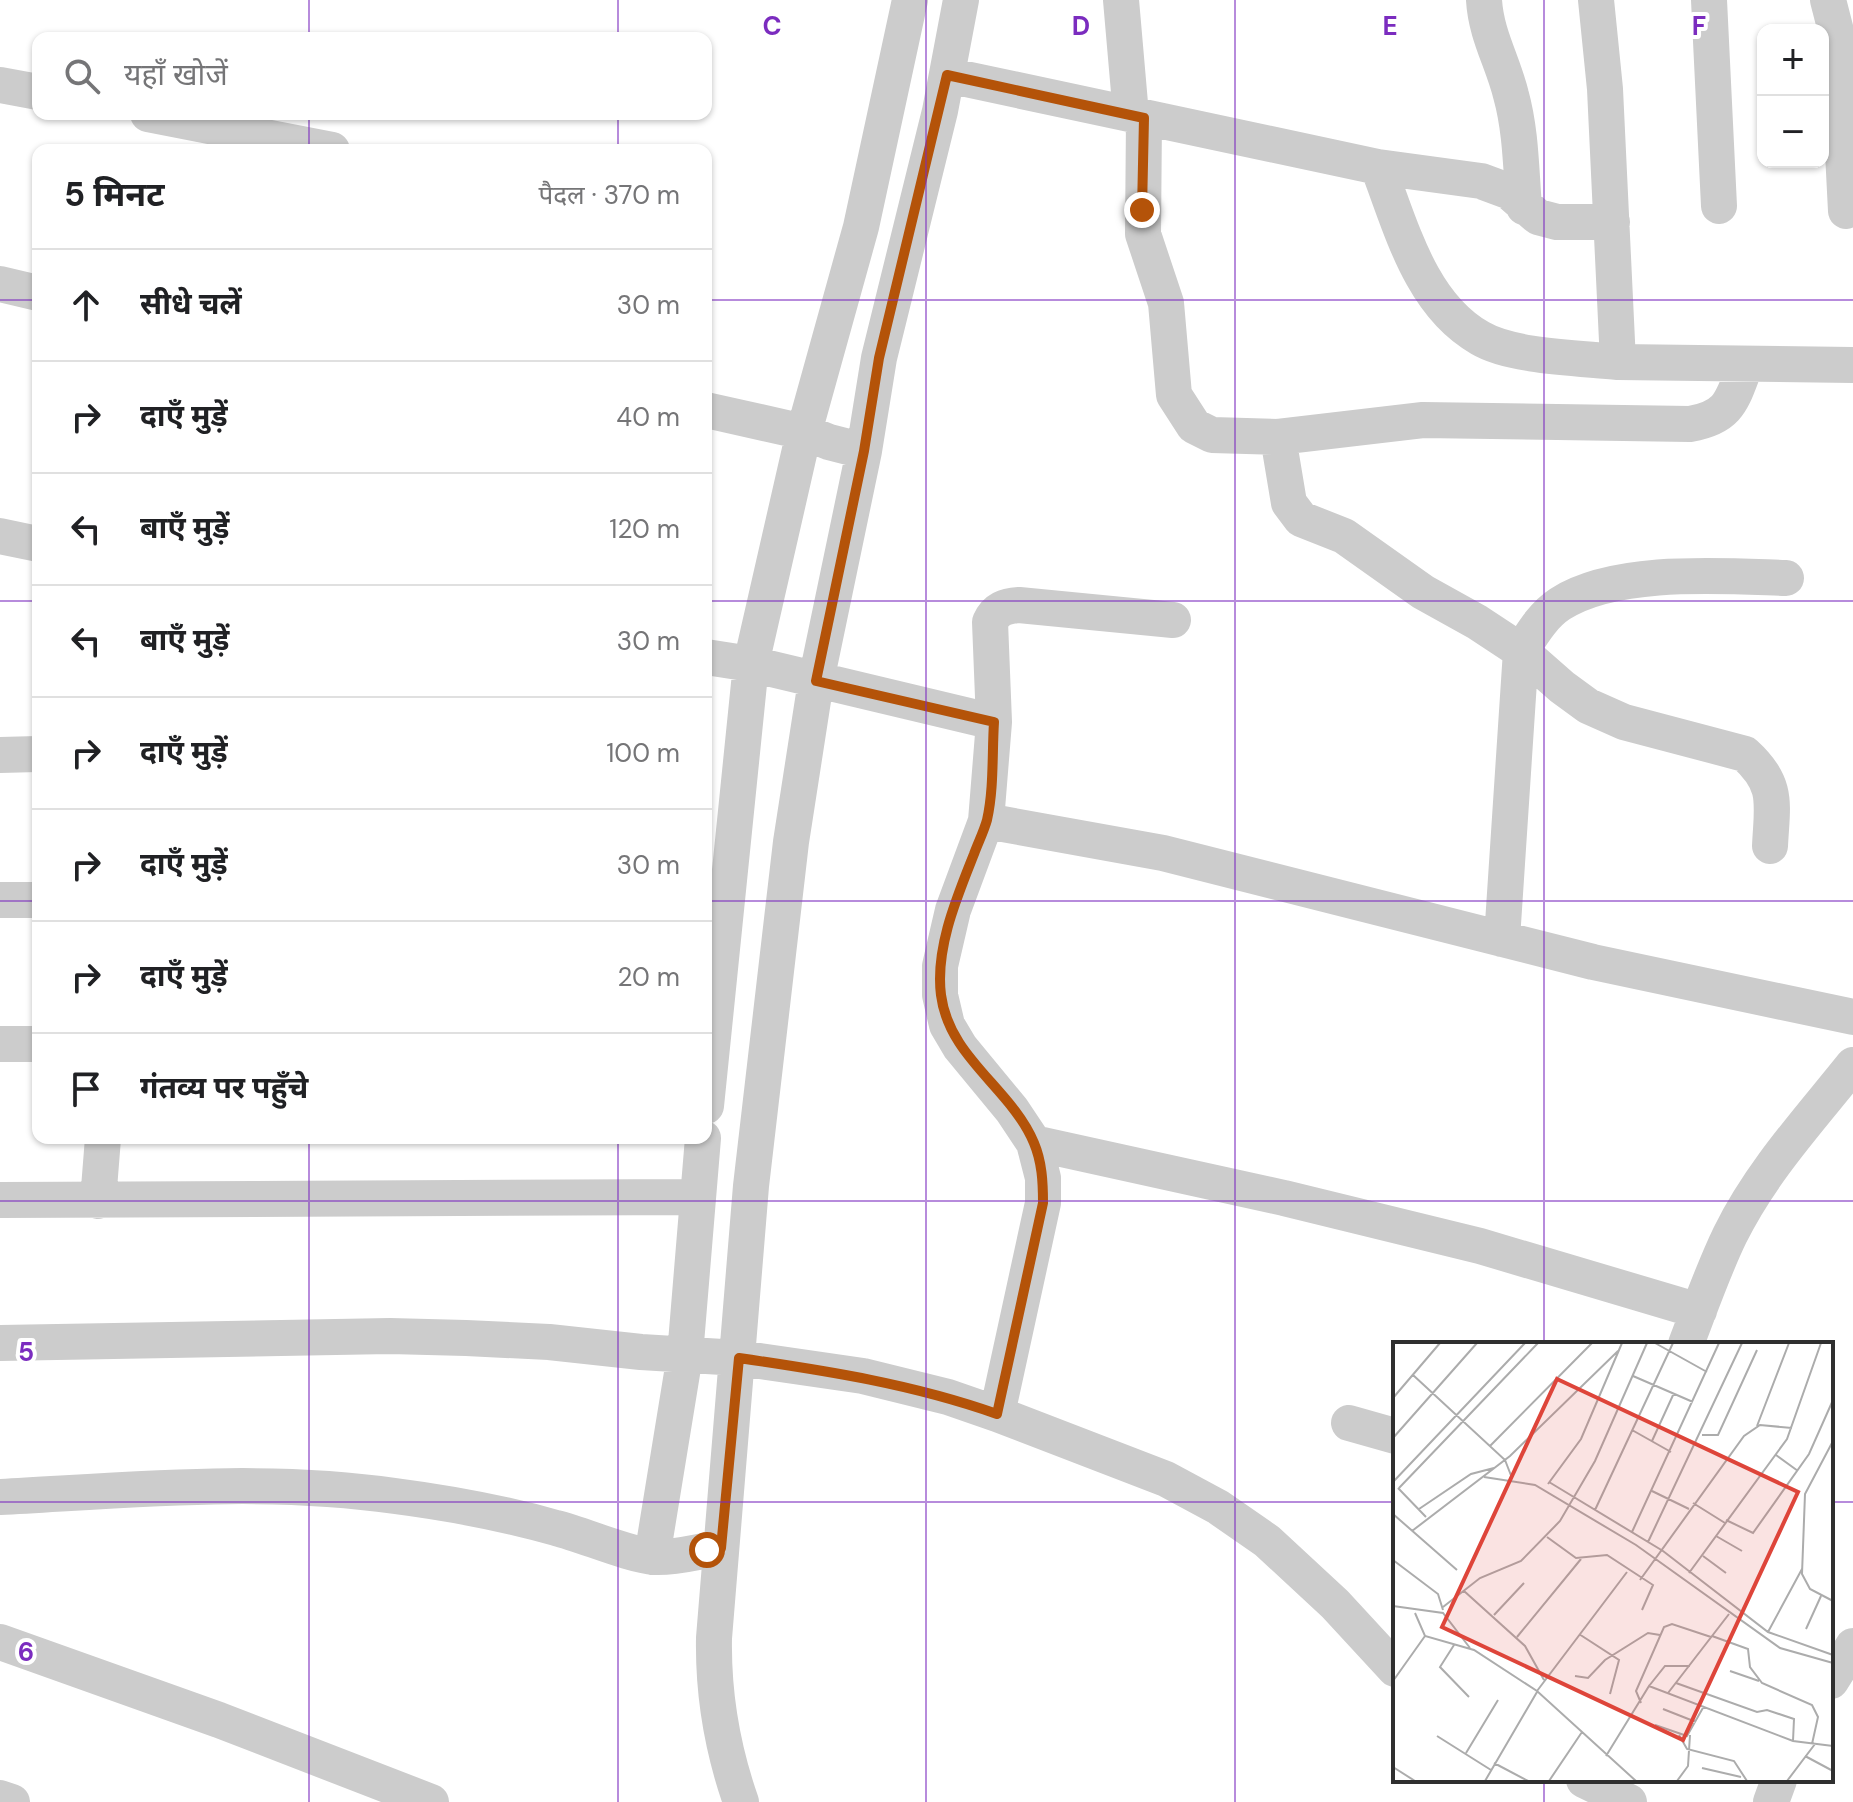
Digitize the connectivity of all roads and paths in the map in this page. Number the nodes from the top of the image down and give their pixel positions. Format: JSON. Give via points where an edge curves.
{"nodes":[{"id":1,"x":910,"y":0,"type":"edge"},
{"id":2,"x":961,"y":0,"type":"edge"},
{"id":3,"x":1121,"y":0,"type":"edge"},
{"id":4,"x":1484,"y":0,"type":"edge"},
{"id":5,"x":1596,"y":0,"type":"edge"},
{"id":6,"x":1709,"y":0,"type":"edge"},
{"id":7,"x":1828,"y":0,"type":"edge"},
{"id":8,"x":1845,"y":26,"type":"edge"},
{"id":9,"x":947,"y":75,"type":"junction"},
{"id":10,"x":0,"y":85,"type":"edge"},
{"id":11,"x":32,"y":91,"type":"edge"},
{"id":12,"x":1138,"y":116,"type":"junction"},
{"id":13,"x":179,"y":120,"type":"edge"},
{"id":14,"x":301,"y":144,"type":"edge"},
{"id":15,"x":1378,"y":167,"type":"junction"},
{"id":16,"x":1719,"y":206,"type":"dead end"},
{"id":17,"x":1524,"y":207,"type":"junction"},
{"id":18,"x":1846,"y":211,"type":"dead end"},
{"id":19,"x":1612,"y":222,"type":"junction"},
{"id":20,"x":0,"y":284,"type":"edge"},
{"id":21,"x":32,"y":292,"type":"edge"},
{"id":22,"x":1618,"y":362,"type":"junction"},
{"id":23,"x":1746,"y":364,"type":"junction"},
{"id":24,"x":1853,"y":365,"type":"edge"},
{"id":25,"x":712,"y":412,"type":"edge"},
{"id":26,"x":1278,"y":437,"type":"junction"},
{"id":27,"x":837,"y":443,"type":"junction"},
{"id":28,"x":0,"y":536,"type":"edge"},
{"id":29,"x":32,"y":543,"type":"edge"},
{"id":30,"x":1786,"y":578,"type":"dead end"},
{"id":31,"x":1173,"y":620,"type":"dead end"},
{"id":32,"x":1521,"y":651,"type":"junction"},
{"id":33,"x":712,"y":658,"type":"edge"},
{"id":34,"x":785,"y":673,"type":"junction"},
{"id":35,"x":994,"y":722,"type":"junction"},
{"id":36,"x":32,"y":754,"type":"edge"},
{"id":37,"x":0,"y":755,"type":"edge"},
{"id":38,"x":722,"y":778,"type":"edge"},
{"id":39,"x":986,"y":821,"type":"junction"},
{"id":40,"x":1770,"y":846,"type":"dead end"},
{"id":41,"x":0,"y":900,"type":"edge"},
{"id":42,"x":32,"y":900,"type":"edge"},
{"id":43,"x":716,"y":908,"type":"edge"},
{"id":44,"x":1502,"y":939,"type":"junction"},
{"id":45,"x":1853,"y":1017,"type":"edge"},
{"id":46,"x":0,"y":1044,"type":"edge"},
{"id":47,"x":32,"y":1044,"type":"edge"},
{"id":48,"x":1853,"y":1065,"type":"edge"},
{"id":49,"x":730,"y":1111,"type":"edge"},
{"id":50,"x":1034,"y":1143,"type":"junction"},
{"id":51,"x":103,"y":1144,"type":"edge"},
{"id":52,"x":702,"y":1144,"type":"edge"},
{"id":53,"x":697,"y":1197,"type":"junction"},
{"id":54,"x":0,"y":1200,"type":"edge"},
{"id":55,"x":98,"y":1201,"type":"junction"},
{"id":56,"x":1699,"y":1311,"type":"junction"},
{"id":57,"x":1687,"y":1342,"type":"edge"},
{"id":58,"x":0,"y":1343,"type":"edge"},
{"id":59,"x":712,"y":1356,"type":"junction"},
{"id":60,"x":997,"y":1414,"type":"junction"},
{"id":61,"x":1349,"y":1423,"type":"dead end"},
{"id":62,"x":1393,"y":1435,"type":"edge"},
{"id":63,"x":0,"y":1497,"type":"edge"},
{"id":64,"x":690,"y":1553,"type":"junction"},
{"id":65,"x":0,"y":1642,"type":"edge"},
{"id":66,"x":1853,"y":1646,"type":"edge"},
{"id":67,"x":1393,"y":1667,"type":"edge"},
{"id":68,"x":1833,"y":1678,"type":"edge"},
{"id":69,"x":1588,"y":1782,"type":"edge"},
{"id":70,"x":1778,"y":1782,"type":"edge"},
{"id":71,"x":0,"y":1798,"type":"edge"},
{"id":72,"x":736,"y":1799,"type":"edge"},
{"id":73,"x":12,"y":1802,"type":"edge"},
{"id":74,"x":431,"y":1802,"type":"edge"},
{"id":75,"x":1629,"y":1802,"type":"edge"},
{"id":76,"x":1771,"y":1802,"type":"edge"}],
"edges":[{"from":1,"to":27,"type":"street","via":[[861,227]]},
{"from":2,"to":9,"type":"street"},
{"from":3,"to":12,"type":"street"},
{"from":4,"to":17,"type":"street","via":[[1487,31],[1511,94],[1519,135]]},
{"from":5,"to":19,"type":"street"},
{"from":6,"to":16,"type":"street"},
{"from":7,"to":8,"type":"street"},
{"from":8,"to":18,"type":"street"},
{"from":9,"to":12,"type":"street"},
{"from":9,"to":27,"type":"street","via":[[879,358]]},
{"from":10,"to":11,"type":"street"},
{"from":12,"to":15,"type":"street"},
{"from":12,"to":26,"type":"street","via":[[1143,234],[1166,303],[1174,395],[1194,426],[1212,435]]},
{"from":13,"to":14,"type":"street"},
{"from":15,"to":17,"type":"street","via":[[1496,185]]},
{"from":15,"to":22,"type":"street","via":[[1417,265],[1454,318],[1481,339],[1521,351]]},
{"from":17,"to":19,"type":"street","via":[[1557,222]]},
{"from":19,"to":22,"type":"street"},
{"from":20,"to":21,"type":"street"},
{"from":22,"to":23,"type":"street"},
{"from":23,"to":24,"type":"street"},
{"from":23,"to":26,"type":"street","via":[[1731,403],[1721,414],[1690,424],[1423,420]]},
{"from":25,"to":27,"type":"street"},
{"from":26,"to":32,"type":"street","via":[[1289,503],[1301,519],[1344,536]]},
{"from":27,"to":34,"type":"street"},
{"from":27,"to":34,"type":"street"},
{"from":28,"to":29,"type":"street"},
{"from":30,"to":32,"type":"street","via":[[1682,575],[1590,591],[1561,603]]},
{"from":31,"to":35,"type":"street","via":[[1019,605],[995,612],[989,632]]},
{"from":32,"to":40,"type":"street","via":[[1588,706],[1624,722],[1745,754],[1769,781]]},
{"from":32,"to":44,"type":"street"},
{"from":33,"to":34,"type":"street"},
{"from":34,"to":35,"type":"street"},
{"from":34,"to":38,"type":"street"},
{"from":34,"to":49,"type":"street","via":[[791,842]]},
{"from":35,"to":39,"type":"street"},
{"from":36,"to":37,"type":"street"},
{"from":38,"to":43,"type":"street"},
{"from":39,"to":44,"type":"street","via":[[1206,863]]},
{"from":39,"to":50,"type":"street","via":[[953,910],[940,966],[940,995],[947,1025],[960,1047]]},
{"from":41,"to":42,"type":"street"},
{"from":43,"to":49,"type":"street"},
{"from":44,"to":45,"type":"street"},
{"from":46,"to":47,"type":"street"},
{"from":48,"to":56,"type":"street","via":[[1766,1175],[1731,1234]]},
{"from":49,"to":59,"type":"street"},
{"from":50,"to":56,"type":"street","via":[[1480,1246]]},
{"from":50,"to":60,"type":"street","via":[[1043,1203]]},
{"from":51,"to":55,"type":"street"},
{"from":52,"to":53,"type":"street"},
{"from":53,"to":55,"type":"street"},
{"from":53,"to":59,"type":"street"},
{"from":54,"to":55,"type":"street"},
{"from":56,"to":57,"type":"street"},
{"from":58,"to":59,"type":"street","via":[[390,1336]]},
{"from":59,"to":60,"type":"street","via":[[863,1376]]},
{"from":59,"to":64,"type":"street"},
{"from":59,"to":64,"type":"street"},
{"from":60,"to":67,"type":"street","via":[[1166,1479],[1218,1507],[1267,1541]]},
{"from":61,"to":62,"type":"street"},
{"from":63,"to":64,"type":"street","via":[[301,1486],[476,1508]]},
{"from":64,"to":72,"type":"street"},
{"from":65,"to":74,"type":"street"},
{"from":66,"to":68,"type":"street"},
{"from":69,"to":75,"type":"street"},
{"from":70,"to":76,"type":"street"},
{"from":71,"to":73,"type":"street"}]}
